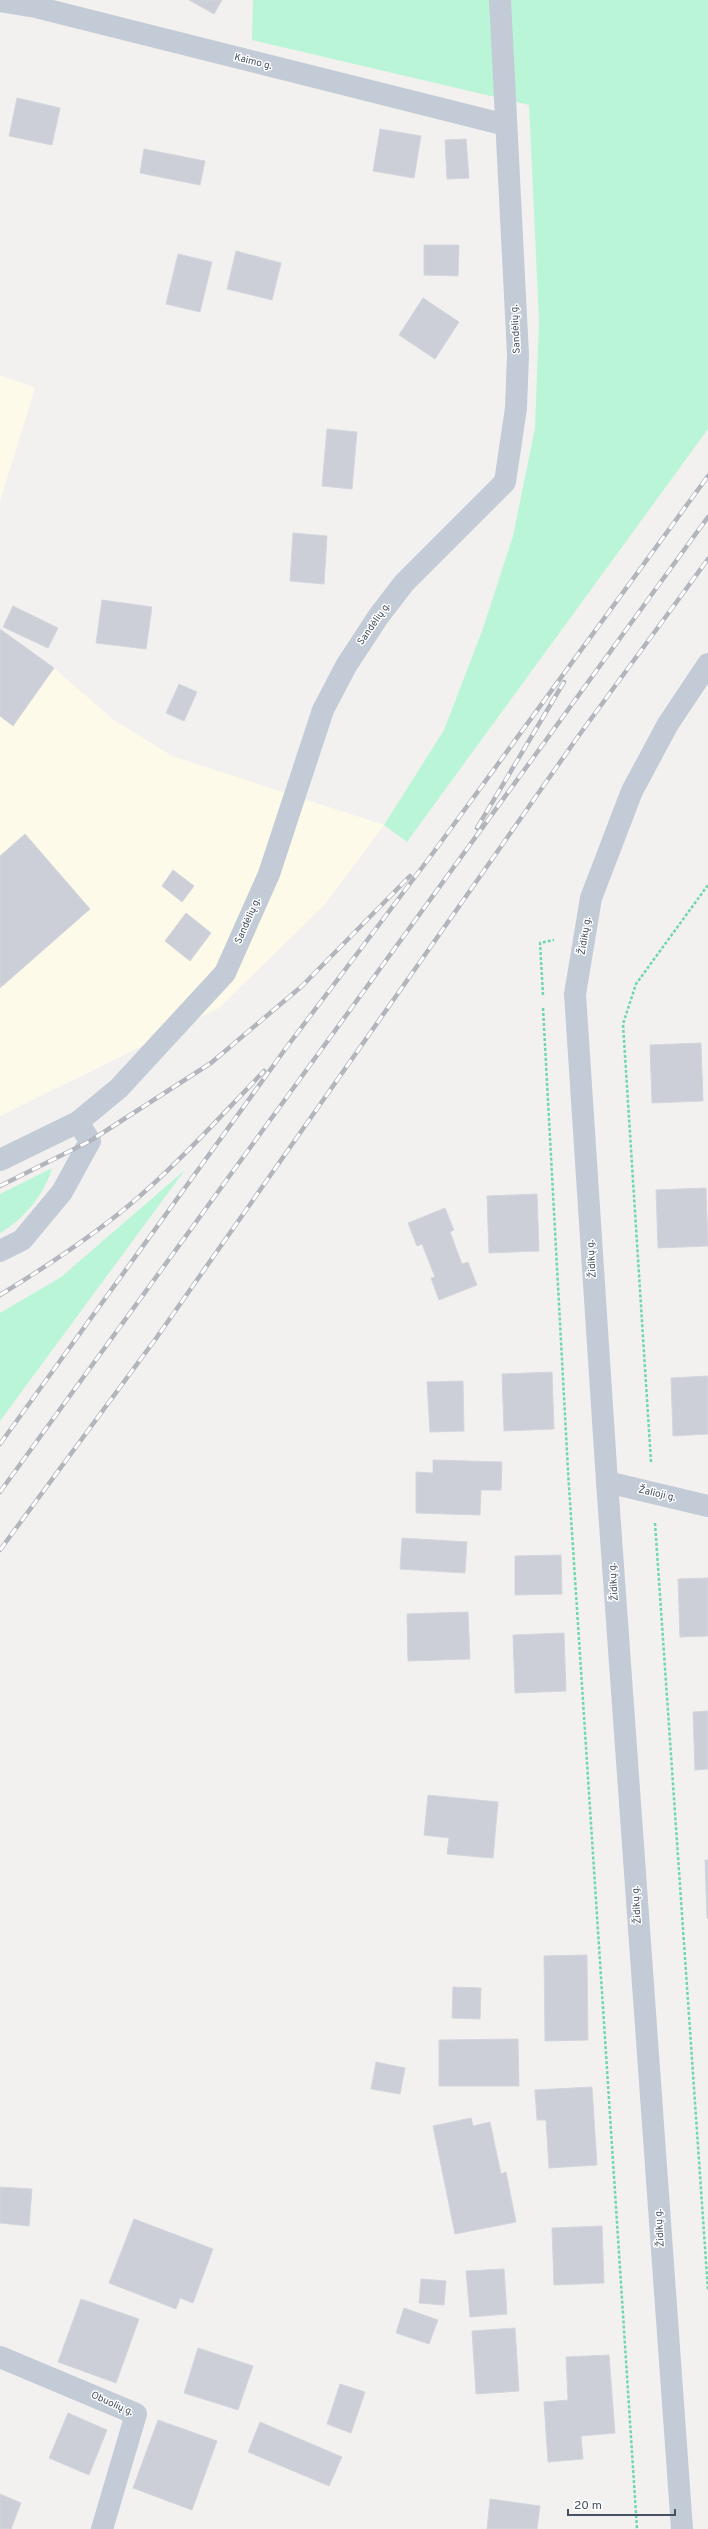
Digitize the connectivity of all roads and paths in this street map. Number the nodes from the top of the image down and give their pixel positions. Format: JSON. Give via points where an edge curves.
{"nodes":[{"id":1,"x":500,"y":0,"type":"edge"},
{"id":2,"x":0,"y":1,"type":"edge"},
{"id":3,"x":506,"y":125,"type":"junction"},
{"id":4,"x":708,"y":664,"type":"edge"},
{"id":5,"x":708,"y":885,"type":"edge"},
{"id":6,"x":585,"y":933,"type":"junction"},
{"id":7,"x":543,"y":998,"type":"dead end"},
{"id":8,"x":543,"y":1006,"type":"dead end"},
{"id":9,"x":78,"y":1122,"type":"junction"},
{"id":10,"x":0,"y":1160,"type":"edge"},
{"id":11,"x":0,"y":1251,"type":"edge"},
{"id":12,"x":607,"y":1482,"type":"junction"},
{"id":13,"x":652,"y":1493,"type":"junction"},
{"id":14,"x":708,"y":1506,"type":"edge"},
{"id":15,"x":708,"y":2291,"type":"edge"},
{"id":16,"x":0,"y":2357,"type":"edge"},
{"id":17,"x":102,"y":2529,"type":"edge"},
{"id":18,"x":637,"y":2529,"type":"edge"},
{"id":19,"x":682,"y":2529,"type":"edge"}],
"edges":[{"from":1,"to":3,"type":"street","name":"Sandėlių g."},
{"from":2,"to":3,"type":"street","name":"Kaimo g.","via":[[36,7]]},
{"from":3,"to":9,"type":"street","name":"Sandėlių g.","via":[[518,355],[516,408],[505,482],[404,583],[346,666],[323,710],[269,874],[225,973],[119,1088]]},
{"from":4,"to":6,"type":"street","name":"Židikų g.","via":[[668,724],[632,791],[591,898]]},
{"from":5,"to":13,"type":"path","via":[[636,984],[623,1024]]},
{"from":6,"to":7,"type":"path","via":[[540,943]]},
{"from":6,"to":12,"type":"street","name":"Židikų g.","via":[[575,994]]},
{"from":8,"to":18,"type":"path","via":[[568,1471]]},
{"from":9,"to":10,"type":"street","name":"Sandėlių g."},
{"from":9,"to":11,"type":"street","via":[[90,1141],[62,1192],[22,1240]]},
{"from":12,"to":13,"type":"street","name":"Žalioji g."},
{"from":12,"to":19,"type":"street","name":"Židikų g."},
{"from":13,"to":14,"type":"street","name":"Žalioji g."},
{"from":13,"to":15,"type":"path"},
{"from":16,"to":17,"type":"street","name":"Obuolių g.","via":[[136,2414]]}]}
